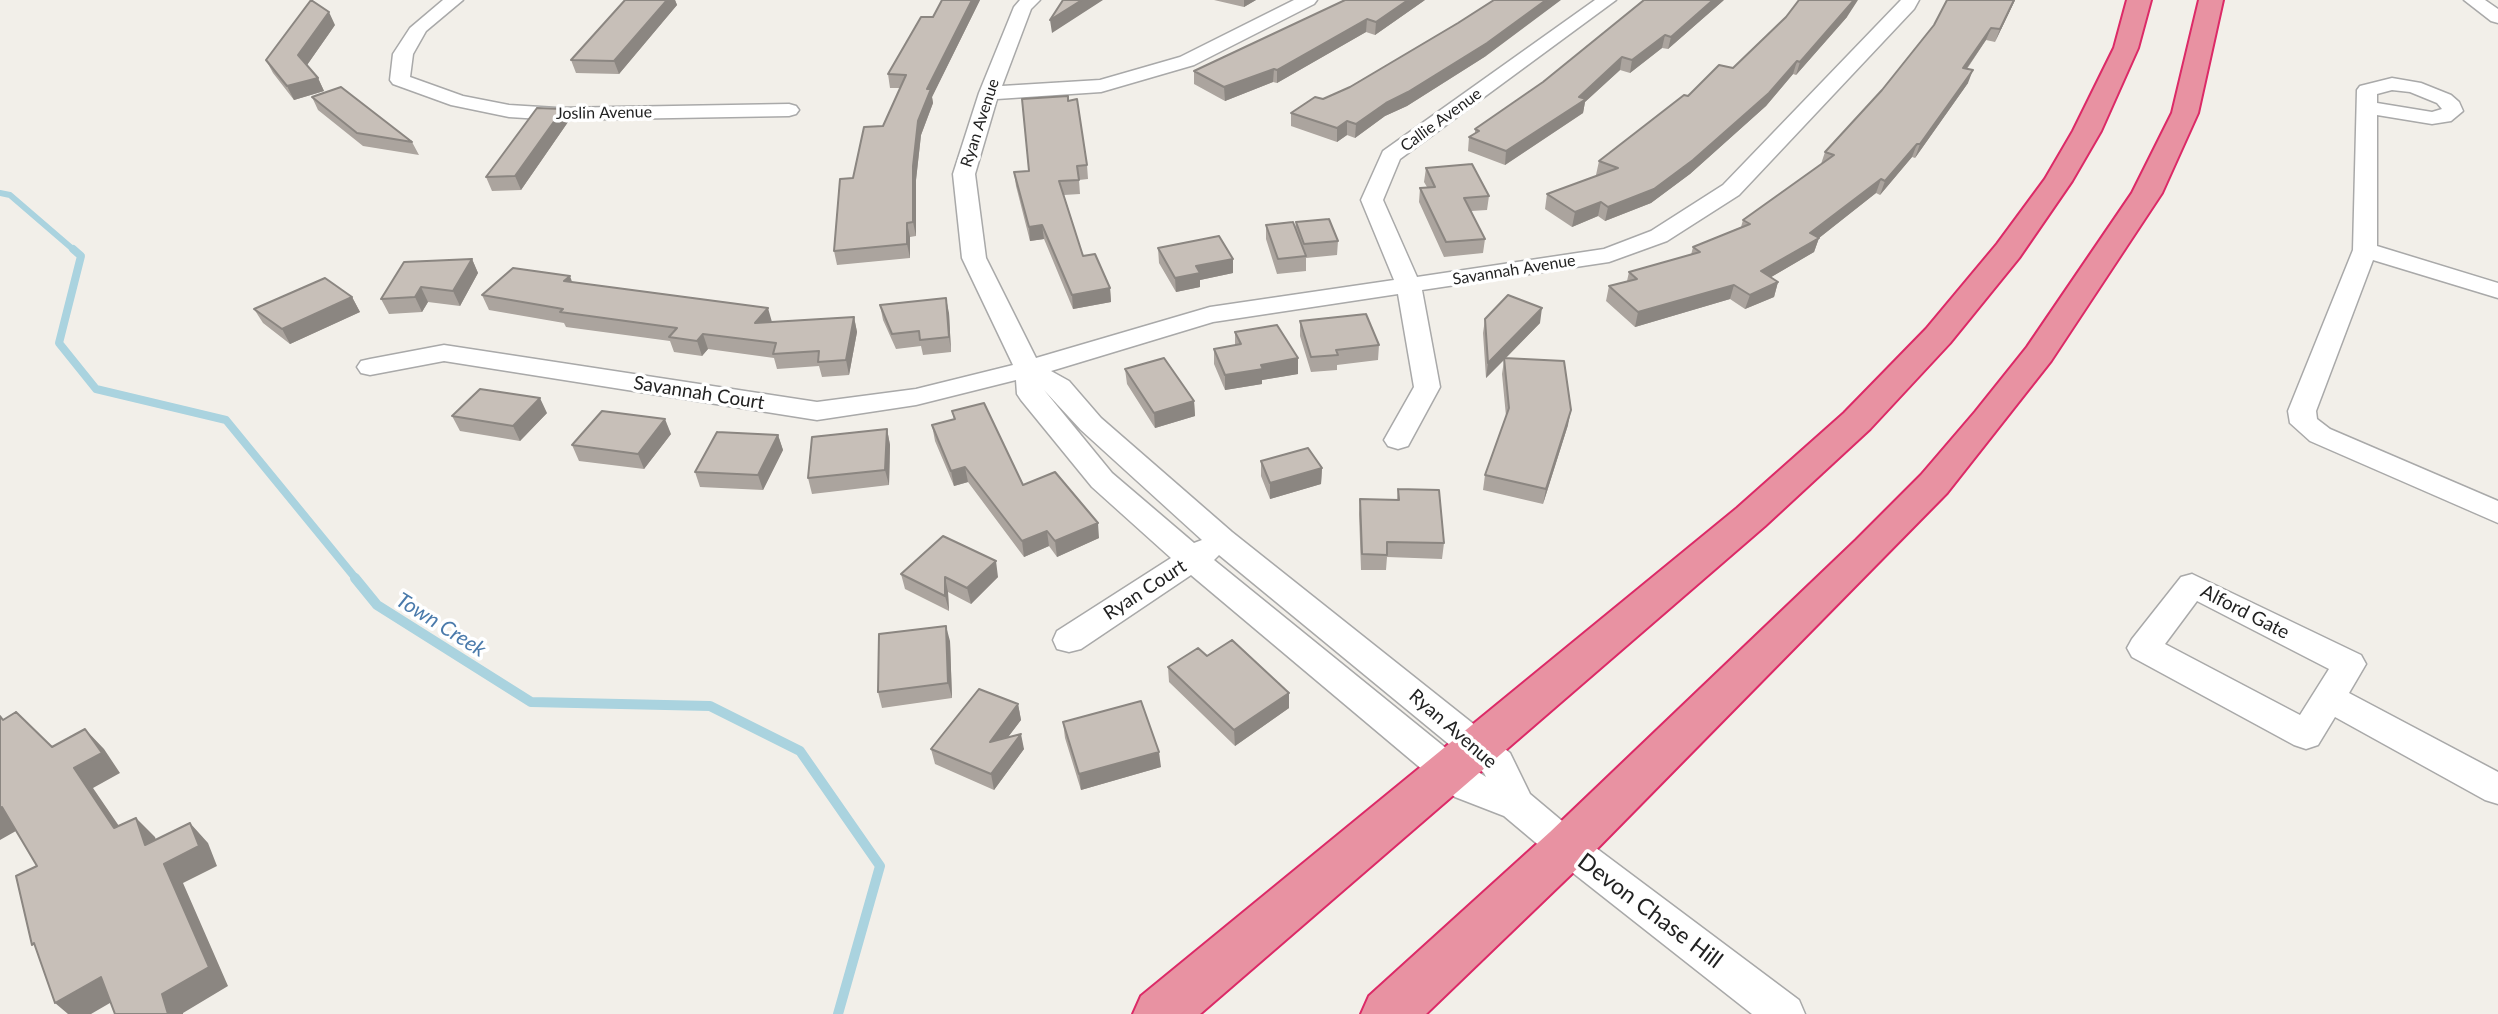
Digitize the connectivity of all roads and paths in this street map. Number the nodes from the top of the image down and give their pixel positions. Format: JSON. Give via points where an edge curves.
{"nodes":[{"id":1,"x":454,"y":0,"type":"edge"},
{"id":2,"x":1031,"y":0,"type":"edge"},
{"id":3,"x":1308,"y":0,"type":"edge"},
{"id":4,"x":1607,"y":0,"type":"edge"},
{"id":5,"x":1910,"y":0,"type":"edge"},
{"id":6,"x":2139,"y":0,"type":"edge"},
{"id":7,"x":2211,"y":0,"type":"edge"},
{"id":8,"x":2473,"y":0,"type":"edge"},
{"id":9,"x":2498,"y":17,"type":"edge"},
{"id":10,"x":989,"y":93,"type":"junction"},
{"id":11,"x":2367,"y":107,"type":"dead end"},
{"id":12,"x":789,"y":110,"type":"dead end"},
{"id":13,"x":2365,"y":250,"type":"junction"},
{"id":14,"x":1409,"y":286,"type":"junction"},
{"id":15,"x":2498,"y":291,"type":"edge"},
{"id":16,"x":370,"y":367,"type":"dead end"},
{"id":17,"x":1028,"y":369,"type":"junction"},
{"id":18,"x":1398,"y":440,"type":"dead end"},
{"id":19,"x":2498,"y":513,"type":"edge"},
{"id":20,"x":1221,"y":540,"type":"junction"},
{"id":21,"x":1192,"y":559,"type":"junction"},
{"id":22,"x":1069,"y":640,"type":"dead end"},
{"id":23,"x":2329,"y":698,"type":"junction"},
{"id":24,"x":1464,"y":760,"type":"junction"},
{"id":25,"x":2498,"y":789,"type":"edge"},
{"id":26,"x":1517,"y":806,"type":"joint"},
{"id":27,"x":1567,"y":847,"type":"junction"},
{"id":28,"x":1160,"y":1014,"type":"edge"},
{"id":29,"x":1388,"y":1014,"type":"edge"},
{"id":30,"x":1784,"y":1014,"type":"edge"}],
"edges":[{"from":1,"to":12,"type":"street","name":"Joslin Avenue","via":[[419,28],[403,54],[400,80],[509,111]]},
{"from":2,"to":10,"type":"street","name":"Ryan Avenue","via":[[1023,8]]},
{"from":3,"to":10,"type":"street","via":[[1187,61],[1101,86]]},
{"from":4,"to":14,"type":"street","name":"Callie Avenue","via":[[1391,156],[1372,200]]},
{"from":5,"to":14,"type":"street","name":"Savannah Avenue","via":[[1731,190],[1659,236],[1609,255]]},
{"from":6,"to":24,"type":"highway","via":[[2126,48],[2058,181],[1938,336],[1857,421],[1751,517]]},
{"from":7,"to":27,"type":"highway","via":[[2185,113],[2147,193],[2039,354],[1934,484]]},
{"from":8,"to":9,"type":"street"},
{"from":10,"to":17,"type":"street","name":"Ryan Avenue","via":[[964,174],[974,258]]},
{"from":11,"to":13,"type":"street"},
{"from":13,"to":15,"type":"street"},
{"from":13,"to":19,"type":"street","via":[[2302,411],[2304,423],[2320,435]]},
{"from":14,"to":17,"type":"street","name":"Savannah Avenue","via":[[1210,315]]},
{"from":14,"to":18,"type":"street","name":"Callie Avenue","via":[[1427,387]]},
{"from":16,"to":17,"type":"street","name":"Savannah Court","via":[[444,353],[817,411],[916,397]]},
{"from":17,"to":20,"type":"street","name":"Ryan Avenue","via":[[1059,387],[1091,424]]},
{"from":17,"to":21,"type":"street","name":"Ryan Avenue","via":[[1031,394],[1102,480]]},
{"from":20,"to":21,"type":"street","name":"Ryan Court"},
{"from":20,"to":24,"type":"street","name":"Ryan Avenue"},
{"from":21,"to":22,"type":"street","name":"Ryan Court"},
{"from":21,"to":24,"type":"street","name":"Ryan Avenue"},
{"from":23,"to":23,"type":"street","name":"Alford Gate","via":[[2306,735],[2144,648],[2192,585],[2349,664]]},
{"from":23,"to":25,"type":"street"},
{"from":24,"to":26,"type":"street","name":"Ryan Avenue","via":[[1468,786]]},
{"from":24,"to":28,"type":"highway"},
{"from":26,"to":27,"type":"street","name":"Devon Chase Hill"},
{"from":27,"to":29,"type":"highway"},
{"from":27,"to":30,"type":"street","name":"Devon Chase Hill"}]}
